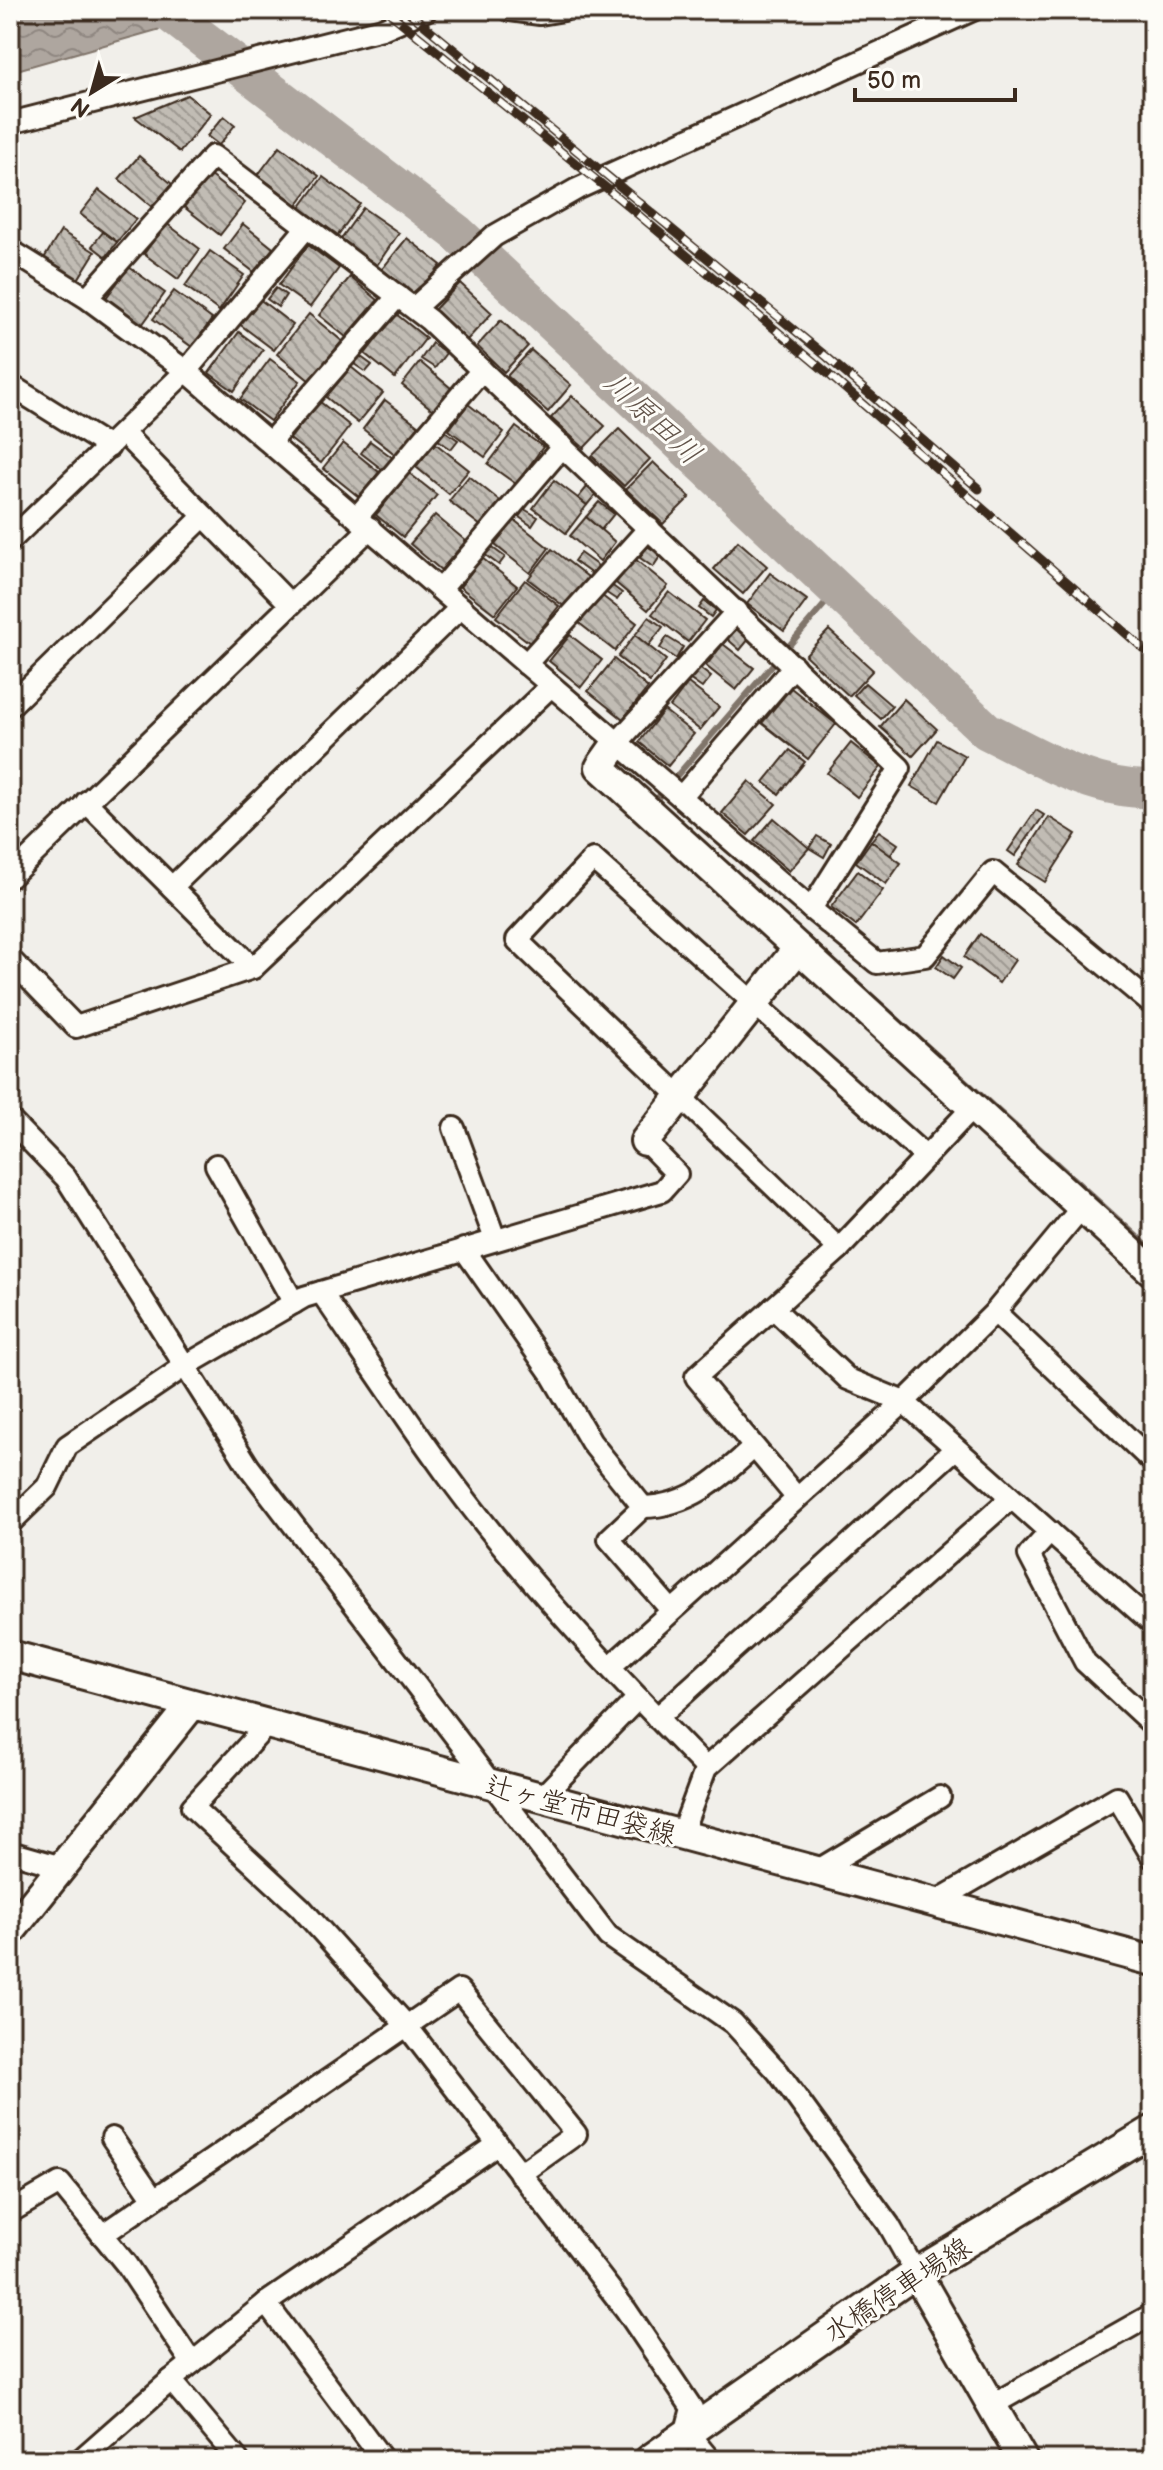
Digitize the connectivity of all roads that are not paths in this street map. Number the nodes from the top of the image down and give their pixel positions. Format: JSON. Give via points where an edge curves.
{"nodes":[{"id":1,"x":426,"y":10,"type":"edge"},
{"id":2,"x":510,"y":10,"type":"edge"},
{"id":3,"x":564,"y":10,"type":"edge"},
{"id":4,"x":973,"y":10,"type":"edge"},
{"id":5,"x":10,"y":123,"type":"edge"},
{"id":6,"x":307,"y":227,"type":"junction"},
{"id":7,"x":10,"y":250,"type":"edge"},
{"id":8,"x":87,"y":298,"type":"junction"},
{"id":9,"x":406,"y":302,"type":"junction"},
{"id":10,"x":482,"y":370,"type":"junction"},
{"id":11,"x":186,"y":371,"type":"junction"},
{"id":12,"x":10,"y":385,"type":"edge"},
{"id":13,"x":116,"y":440,"type":"junction"},
{"id":14,"x":270,"y":442,"type":"junction"},
{"id":15,"x":563,"y":446,"type":"junction"},
{"id":16,"x":204,"y":516,"type":"junction"},
{"id":17,"x":364,"y":522,"type":"junction"},
{"id":18,"x":649,"y":528,"type":"junction"},
{"id":19,"x":15,"y":529,"type":"edge"},
{"id":20,"x":441,"y":589,"type":"junction"},
{"id":21,"x":290,"y":604,"type":"junction"},
{"id":22,"x":461,"y":607,"type":"junction"},
{"id":23,"x":737,"y":611,"type":"junction"},
{"id":24,"x":526,"y":664,"type":"junction"},
{"id":25,"x":794,"y":666,"type":"junction"},
{"id":26,"x":551,"y":686,"type":"junction"},
{"id":27,"x":10,"y":706,"type":"edge"},
{"id":28,"x":617,"y":743,"type":"junction"},
{"id":29,"x":681,"y":797,"type":"junction"},
{"id":30,"x":86,"y":802,"type":"junction"},
{"id":31,"x":10,"y":877,"type":"edge"},
{"id":32,"x":172,"y":887,"type":"junction"},
{"id":33,"x":811,"y":909,"type":"junction"},
{"id":34,"x":798,"y":948,"type":"junction"},
{"id":35,"x":10,"y":959,"type":"edge"},
{"id":36,"x":253,"y":968,"type":"junction"},
{"id":37,"x":753,"y":1004,"type":"junction"},
{"id":38,"x":1153,"y":1005,"type":"edge"},
{"id":39,"x":680,"y":1096,"type":"junction"},
{"id":40,"x":973,"y":1107,"type":"junction"},
{"id":41,"x":10,"y":1120,"type":"edge"},
{"id":42,"x":454,"y":1128,"type":"dead end"},
{"id":43,"x":645,"y":1141,"type":"joint"},
{"id":44,"x":926,"y":1157,"type":"junction"},
{"id":45,"x":216,"y":1165,"type":"dead end"},
{"id":46,"x":1082,"y":1207,"type":"junction"},
{"id":47,"x":495,"y":1239,"type":"junction"},
{"id":48,"x":464,"y":1249,"type":"junction"},
{"id":49,"x":839,"y":1249,"type":"junction"},
{"id":50,"x":1153,"y":1272,"type":"edge"},
{"id":51,"x":321,"y":1292,"type":"junction"},
{"id":52,"x":294,"y":1303,"type":"junction"},
{"id":53,"x":773,"y":1308,"type":"junction"},
{"id":54,"x":995,"y":1312,"type":"junction"},
{"id":55,"x":185,"y":1366,"type":"junction"},
{"id":56,"x":904,"y":1402,"type":"junction"},
{"id":57,"x":754,"y":1447,"type":"junction"},
{"id":58,"x":955,"y":1449,"type":"junction"},
{"id":59,"x":1153,"y":1462,"type":"edge"},
{"id":60,"x":797,"y":1498,"type":"junction"},
{"id":61,"x":1011,"y":1498,"type":"junction"},
{"id":62,"x":643,"y":1507,"type":"junction"},
{"id":63,"x":10,"y":1523,"type":"edge"},
{"id":64,"x":1050,"y":1532,"type":"junction"},
{"id":65,"x":671,"y":1610,"type":"junction"},
{"id":66,"x":1153,"y":1624,"type":"edge"},
{"id":67,"x":10,"y":1655,"type":"edge"},
{"id":68,"x":610,"y":1667,"type":"junction"},
{"id":69,"x":638,"y":1698,"type":"junction"},
{"id":70,"x":191,"y":1706,"type":"junction"},
{"id":71,"x":657,"y":1718,"type":"junction"},
{"id":72,"x":1153,"y":1725,"type":"edge"},
{"id":73,"x":266,"y":1726,"type":"junction"},
{"id":74,"x":706,"y":1768,"type":"junction"},
{"id":75,"x":495,"y":1786,"type":"junction"},
{"id":76,"x":940,"y":1797,"type":"dead end"},
{"id":77,"x":541,"y":1798,"type":"junction"},
{"id":78,"x":681,"y":1835,"type":"junction"},
{"id":79,"x":10,"y":1852,"type":"edge"},
{"id":80,"x":1153,"y":1858,"type":"edge"},
{"id":81,"x":62,"y":1867,"type":"junction"},
{"id":82,"x":818,"y":1870,"type":"junction"},
{"id":83,"x":937,"y":1901,"type":"junction"},
{"id":84,"x":10,"y":1932,"type":"edge"},
{"id":85,"x":1153,"y":1961,"type":"edge"},
{"id":86,"x":406,"y":2025,"type":"junction"},
{"id":87,"x":1153,"y":2130,"type":"edge"},
{"id":88,"x":112,"y":2138,"type":"dead end"},
{"id":89,"x":497,"y":2145,"type":"junction"},
{"id":90,"x":520,"y":2174,"type":"junction"},
{"id":91,"x":154,"y":2199,"type":"junction"},
{"id":92,"x":10,"y":2212,"type":"edge"},
{"id":93,"x":102,"y":2235,"type":"junction"},
{"id":94,"x":916,"y":2273,"type":"junction"},
{"id":95,"x":266,"y":2303,"type":"junction"},
{"id":96,"x":1153,"y":2314,"type":"edge"},
{"id":97,"x":192,"y":2363,"type":"junction"},
{"id":98,"x":171,"y":2380,"type":"junction"},
{"id":99,"x":992,"y":2405,"type":"junction"},
{"id":100,"x":686,"y":2431,"type":"junction"},
{"id":101,"x":80,"y":2460,"type":"edge"},
{"id":102,"x":238,"y":2460,"type":"edge"},
{"id":103,"x":383,"y":2460,"type":"edge"},
{"id":104,"x":649,"y":2460,"type":"edge"},
{"id":105,"x":710,"y":2460,"type":"edge"},
{"id":106,"x":1023,"y":2460,"type":"edge"}],
"edges":[{"from":1,"to":5,"type":"street","via":[[382,29]]},
{"from":2,"to":3,"type":"street"},
{"from":4,"to":9,"type":"street","via":[[577,189],[494,236]]},
{"from":6,"to":8,"type":"street","via":[[213,156]]},
{"from":6,"to":9,"type":"street"},
{"from":6,"to":11,"type":"street"},
{"from":7,"to":8,"type":"street"},
{"from":8,"to":11,"type":"street"},
{"from":9,"to":10,"type":"street"},
{"from":9,"to":14,"type":"street"},
{"from":10,"to":15,"type":"street"},
{"from":10,"to":17,"type":"street"},
{"from":11,"to":13,"type":"street"},
{"from":11,"to":14,"type":"street"},
{"from":12,"to":13,"type":"street"},
{"from":13,"to":16,"type":"street"},
{"from":13,"to":19,"type":"street"},
{"from":14,"to":17,"type":"street"},
{"from":15,"to":18,"type":"street"},
{"from":15,"to":20,"type":"street"},
{"from":16,"to":21,"type":"street"},
{"from":16,"to":27,"type":"street"},
{"from":17,"to":20,"type":"street"},
{"from":17,"to":21,"type":"street"},
{"from":18,"to":23,"type":"street"},
{"from":18,"to":24,"type":"street"},
{"from":20,"to":22,"type":"street"},
{"from":21,"to":30,"type":"street"},
{"from":22,"to":24,"type":"street"},
{"from":22,"to":32,"type":"street"},
{"from":23,"to":25,"type":"street"},
{"from":23,"to":28,"type":"street"},
{"from":24,"to":26,"type":"street"},
{"from":25,"to":29,"type":"street"},
{"from":25,"to":33,"type":"street","via":[[900,768]]},
{"from":26,"to":28,"type":"street"},
{"from":26,"to":36,"type":"street"},
{"from":28,"to":29,"type":"street"},
{"from":28,"to":34,"type":"main road","via":[[600,767]]},
{"from":29,"to":33,"type":"street"},
{"from":30,"to":31,"type":"street"},
{"from":30,"to":32,"type":"street"},
{"from":32,"to":36,"type":"street"},
{"from":33,"to":38,"type":"street","via":[[877,963],[925,956],[993,872]]},
{"from":34,"to":37,"type":"main road"},
{"from":34,"to":40,"type":"main road"},
{"from":35,"to":36,"type":"street","via":[[76,1027]]},
{"from":37,"to":39,"type":"main road"},
{"from":37,"to":39,"type":"street","via":[[593,859],[517,940]]},
{"from":37,"to":44,"type":"street"},
{"from":39,"to":43,"type":"main road"},
{"from":39,"to":49,"type":"street"},
{"from":40,"to":44,"type":"street"},
{"from":40,"to":46,"type":"main road"},
{"from":41,"to":55,"type":"street","via":[[66,1178]]},
{"from":42,"to":47,"type":"street"},
{"from":43,"to":47,"type":"street","via":[[677,1174],[662,1191]]},
{"from":44,"to":49,"type":"street"},
{"from":45,"to":52,"type":"street"},
{"from":46,"to":50,"type":"main road"},
{"from":46,"to":54,"type":"street"},
{"from":47,"to":48,"type":"street"},
{"from":48,"to":51,"type":"street"},
{"from":48,"to":62,"type":"street","via":[[550,1372],[591,1442]]},
{"from":49,"to":53,"type":"street"},
{"from":51,"to":52,"type":"street"},
{"from":51,"to":68,"type":"street","via":[[446,1472]]},
{"from":52,"to":55,"type":"street"},
{"from":53,"to":56,"type":"street","via":[[848,1379]]},
{"from":53,"to":57,"type":"street","via":[[696,1377]]},
{"from":54,"to":56,"type":"street"},
{"from":54,"to":59,"type":"street"},
{"from":55,"to":63,"type":"street","via":[[67,1446],[47,1487]]},
{"from":55,"to":75,"type":"street","via":[[249,1467]]},
{"from":56,"to":58,"type":"street"},
{"from":56,"to":60,"type":"street"},
{"from":57,"to":60,"type":"street"},
{"from":57,"to":62,"type":"street","via":[[707,1490],[663,1507]]},
{"from":58,"to":61,"type":"street"},
{"from":58,"to":71,"type":"street"},
{"from":60,"to":65,"type":"street"},
{"from":61,"to":64,"type":"street"},
{"from":61,"to":74,"type":"street"},
{"from":62,"to":65,"type":"street","via":[[609,1539]]},
{"from":64,"to":66,"type":"street"},
{"from":64,"to":72,"type":"street","via":[[1029,1555],[1085,1662]]},
{"from":65,"to":68,"type":"street"},
{"from":67,"to":70,"type":"main road","name":"辻ヶ堂市田袋線"},
{"from":68,"to":69,"type":"street"},
{"from":69,"to":71,"type":"street"},
{"from":69,"to":77,"type":"street"},
{"from":70,"to":73,"type":"main road","name":"辻ヶ堂市田袋線"},
{"from":70,"to":81,"type":"main road"},
{"from":71,"to":74,"type":"street"},
{"from":73,"to":75,"type":"main road","name":"辻ヶ堂市田袋線"},
{"from":73,"to":86,"type":"street","via":[[192,1807],[300,1907]]},
{"from":74,"to":78,"type":"street"},
{"from":75,"to":77,"type":"main road","name":"辻ヶ堂市田袋線"},
{"from":75,"to":94,"type":"street","via":[[608,1936],[733,2023],[778,2072],[889,2225]]},
{"from":76,"to":82,"type":"street"},
{"from":77,"to":78,"type":"main road","name":"辻ヶ堂市田袋線"},
{"from":78,"to":82,"type":"main road","name":"辻ヶ堂市田袋線"},
{"from":79,"to":81,"type":"street"},
{"from":80,"to":83,"type":"street","via":[[1117,1797]]},
{"from":81,"to":84,"type":"main road"},
{"from":82,"to":83,"type":"main road","name":"辻ヶ堂市田袋線"},
{"from":83,"to":85,"type":"main road","name":"辻ヶ堂市田袋線"},
{"from":86,"to":89,"type":"street"},
{"from":86,"to":90,"type":"street","via":[[459,1990],[576,2134]]},
{"from":86,"to":91,"type":"street"},
{"from":87,"to":94,"type":"main road","name":"水橋停車場線"},
{"from":88,"to":91,"type":"street"},
{"from":89,"to":90,"type":"street"},
{"from":89,"to":95,"type":"street"},
{"from":90,"to":100,"type":"street","via":[[626,2310],[692,2408]]},
{"from":91,"to":93,"type":"street"},
{"from":92,"to":93,"type":"street","via":[[60,2183]]},
{"from":93,"to":97,"type":"street"},
{"from":94,"to":99,"type":"main road"},
{"from":94,"to":100,"type":"main road","name":"水橋停車場線"},
{"from":95,"to":97,"type":"street"},
{"from":95,"to":103,"type":"street"},
{"from":96,"to":99,"type":"street"},
{"from":97,"to":98,"type":"street"},
{"from":98,"to":101,"type":"street"},
{"from":98,"to":102,"type":"street"},
{"from":99,"to":106,"type":"main road"},
{"from":100,"to":104,"type":"main road","name":"水橋停車場線"},
{"from":100,"to":105,"type":"street"}]}
